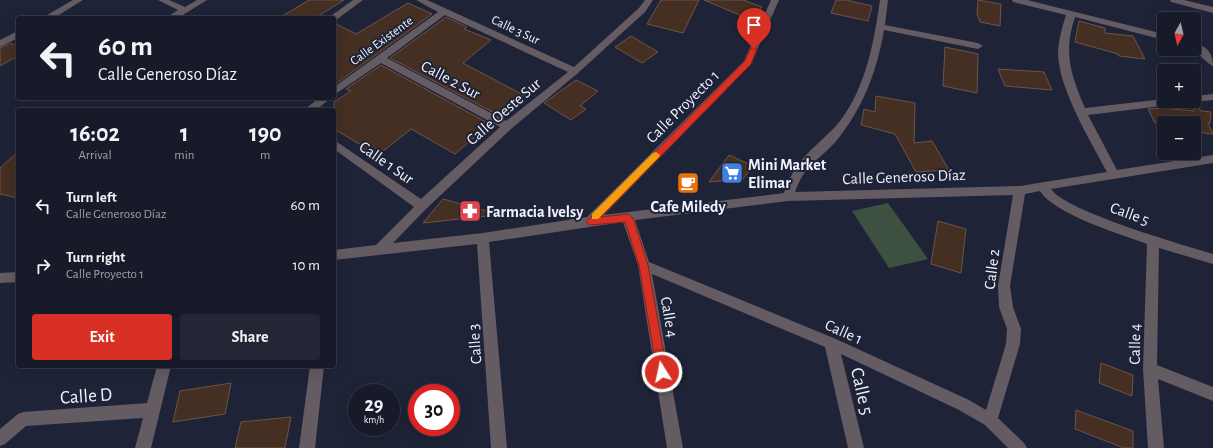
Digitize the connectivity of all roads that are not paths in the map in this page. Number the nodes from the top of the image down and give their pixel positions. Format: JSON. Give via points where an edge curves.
{"nodes":[{"id":1,"x":79,"y":0,"type":"edge"},
{"id":2,"x":162,"y":0,"type":"edge"},
{"id":3,"x":203,"y":0,"type":"edge"},
{"id":4,"x":359,"y":0,"type":"edge"},
{"id":5,"x":420,"y":0,"type":"edge"},
{"id":6,"x":649,"y":0,"type":"edge"},
{"id":7,"x":775,"y":0,"type":"edge"},
{"id":8,"x":884,"y":0,"type":"edge"},
{"id":9,"x":1016,"y":0,"type":"edge"},
{"id":10,"x":1174,"y":0,"type":"edge"},
{"id":11,"x":185,"y":10,"type":"junction"},
{"id":12,"x":1213,"y":10,"type":"edge"},
{"id":13,"x":445,"y":11,"type":"junction"},
{"id":14,"x":1071,"y":14,"type":"junction"},
{"id":15,"x":51,"y":16,"type":"edge"},
{"id":16,"x":174,"y":16,"type":"edge"},
{"id":17,"x":336,"y":16,"type":"edge"},
{"id":18,"x":881,"y":27,"type":"junction"},
{"id":19,"x":16,"y":35,"type":"edge"},
{"id":20,"x":1157,"y":35,"type":"edge"},
{"id":21,"x":0,"y":44,"type":"edge"},
{"id":22,"x":978,"y":46,"type":"dead end"},
{"id":23,"x":1201,"y":51,"type":"edge"},
{"id":24,"x":381,"y":59,"type":"junction"},
{"id":25,"x":1213,"y":63,"type":"edge"},
{"id":26,"x":575,"y":71,"type":"junction"},
{"id":27,"x":336,"y":91,"type":"edge"},
{"id":28,"x":1213,"y":97,"type":"edge"},
{"id":29,"x":1201,"y":98,"type":"edge"},
{"id":30,"x":323,"y":100,"type":"edge"},
{"id":31,"x":1157,"y":103,"type":"edge"},
{"id":32,"x":312,"y":108,"type":"edge"},
{"id":33,"x":1083,"y":112,"type":"junction"},
{"id":34,"x":507,"y":126,"type":"junction"},
{"id":35,"x":336,"y":145,"type":"edge"},
{"id":36,"x":1213,"y":159,"type":"edge"},
{"id":37,"x":1114,"y":175,"type":"junction"},
{"id":38,"x":1043,"y":187,"type":"junction"},
{"id":39,"x":1020,"y":190,"type":"junction"},
{"id":40,"x":788,"y":197,"type":"junction"},
{"id":41,"x":422,"y":206,"type":"junction"},
{"id":42,"x":628,"y":218,"type":"junction"},
{"id":43,"x":590,"y":222,"type":"junction"},
{"id":44,"x":483,"y":238,"type":"junction"},
{"id":45,"x":1153,"y":241,"type":"junction"},
{"id":46,"x":380,"y":249,"type":"junction"},
{"id":47,"x":336,"y":255,"type":"edge"},
{"id":48,"x":1213,"y":259,"type":"edge"},
{"id":49,"x":644,"y":265,"type":"junction"},
{"id":50,"x":16,"y":277,"type":"edge"},
{"id":51,"x":0,"y":278,"type":"edge"},
{"id":52,"x":832,"y":343,"type":"junction"},
{"id":53,"x":163,"y":368,"type":"edge"},
{"id":54,"x":317,"y":368,"type":"edge"},
{"id":55,"x":1150,"y":369,"type":"junction"},
{"id":56,"x":1213,"y":394,"type":"edge"},
{"id":57,"x":152,"y":410,"type":"junction"},
{"id":58,"x":990,"y":420,"type":"junction"},
{"id":59,"x":0,"y":439,"type":"edge"},
{"id":60,"x":143,"y":448,"type":"edge"},
{"id":61,"x":307,"y":448,"type":"edge"},
{"id":62,"x":499,"y":448,"type":"edge"},
{"id":63,"x":675,"y":448,"type":"edge"},
{"id":64,"x":856,"y":448,"type":"edge"},
{"id":65,"x":1019,"y":448,"type":"edge"},
{"id":66,"x":1156,"y":448,"type":"edge"}],
"edges":[{"from":1,"to":15,"type":"street"},
{"from":2,"to":11,"type":"street"},
{"from":3,"to":11,"type":"street"},
{"from":4,"to":17,"type":"street"},
{"from":5,"to":13,"type":"street","name":"Calle 3 Sur"},
{"from":6,"to":26,"type":"street","name":"Calle Oeste Sur","via":[[642,10]]},
{"from":7,"to":43,"type":"street","name":"Calle Proyecto 1","via":[[748,62]]},
{"from":8,"to":18,"type":"street"},
{"from":9,"to":14,"type":"street"},
{"from":10,"to":12,"type":"street"},
{"from":11,"to":16,"type":"street"},
{"from":13,"to":24,"type":"street","name":"Calle Existente"},
{"from":13,"to":26,"type":"street","name":"Calle 3 Sur"},
{"from":14,"to":20,"type":"street"},
{"from":14,"to":33,"type":"street","via":[[1063,39],[1064,64],[1069,86]]},
{"from":18,"to":22,"type":"street"},
{"from":18,"to":40,"type":"street","via":[[868,78],[859,100],[827,143],[804,164],[794,180]]},
{"from":19,"to":21,"type":"street"},
{"from":23,"to":25,"type":"street"},
{"from":24,"to":27,"type":"street","name":"Calle Existente"},
{"from":24,"to":34,"type":"street","name":"Calle 2 Sur"},
{"from":26,"to":34,"type":"street","name":"Calle Oeste Sur"},
{"from":28,"to":29,"type":"street"},
{"from":30,"to":32,"type":"street"},
{"from":31,"to":33,"type":"street"},
{"from":33,"to":37,"type":"street"},
{"from":34,"to":41,"type":"street","name":"Calle Oeste Sur"},
{"from":35,"to":41,"type":"street","name":"Calle 1 Sur"},
{"from":36,"to":37,"type":"street","name":"Calle Generoso Díaz"},
{"from":37,"to":38,"type":"street","name":"Calle Generoso Díaz"},
{"from":38,"to":39,"type":"street","name":"Calle Generoso Díaz"},
{"from":38,"to":45,"type":"street","name":"Calle 5","via":[[1055,201]]},
{"from":39,"to":40,"type":"street","name":"Calle Generoso Díaz"},
{"from":39,"to":58,"type":"street","name":"Calle 2","via":[[1004,286],[1006,307],[1014,329],[1013,344]]},
{"from":40,"to":42,"type":"street","name":"Calle Generoso Díaz"},
{"from":41,"to":46,"type":"street","name":"Calle Oeste Sur"},
{"from":42,"to":43,"type":"street","name":"Calle Generoso Díaz"},
{"from":42,"to":49,"type":"street","name":"Calle 4"},
{"from":43,"to":44,"type":"street","name":"Calle Generoso Díaz"},
{"from":44,"to":46,"type":"street","name":"Calle Generoso Díaz"},
{"from":44,"to":62,"type":"street","name":"Calle 3"},
{"from":45,"to":48,"type":"street","name":"Calle 5"},
{"from":45,"to":55,"type":"street","name":"Calle 4"},
{"from":46,"to":47,"type":"street","name":"Calle Generoso Díaz"},
{"from":49,"to":52,"type":"street","name":"Calle 1"},
{"from":49,"to":63,"type":"street","name":"Calle 4"},
{"from":50,"to":51,"type":"street"},
{"from":52,"to":58,"type":"street","name":"Calle 1","via":[[964,404]]},
{"from":52,"to":64,"type":"street","name":"Calle 5"},
{"from":53,"to":57,"type":"street"},
{"from":54,"to":61,"type":"street"},
{"from":55,"to":56,"type":"street"},
{"from":55,"to":66,"type":"street","name":"Calle 4"},
{"from":57,"to":59,"type":"street","name":"Calle D","via":[[23,419]]},
{"from":57,"to":60,"type":"street"},
{"from":58,"to":65,"type":"street","name":"Calle 1"}]}
